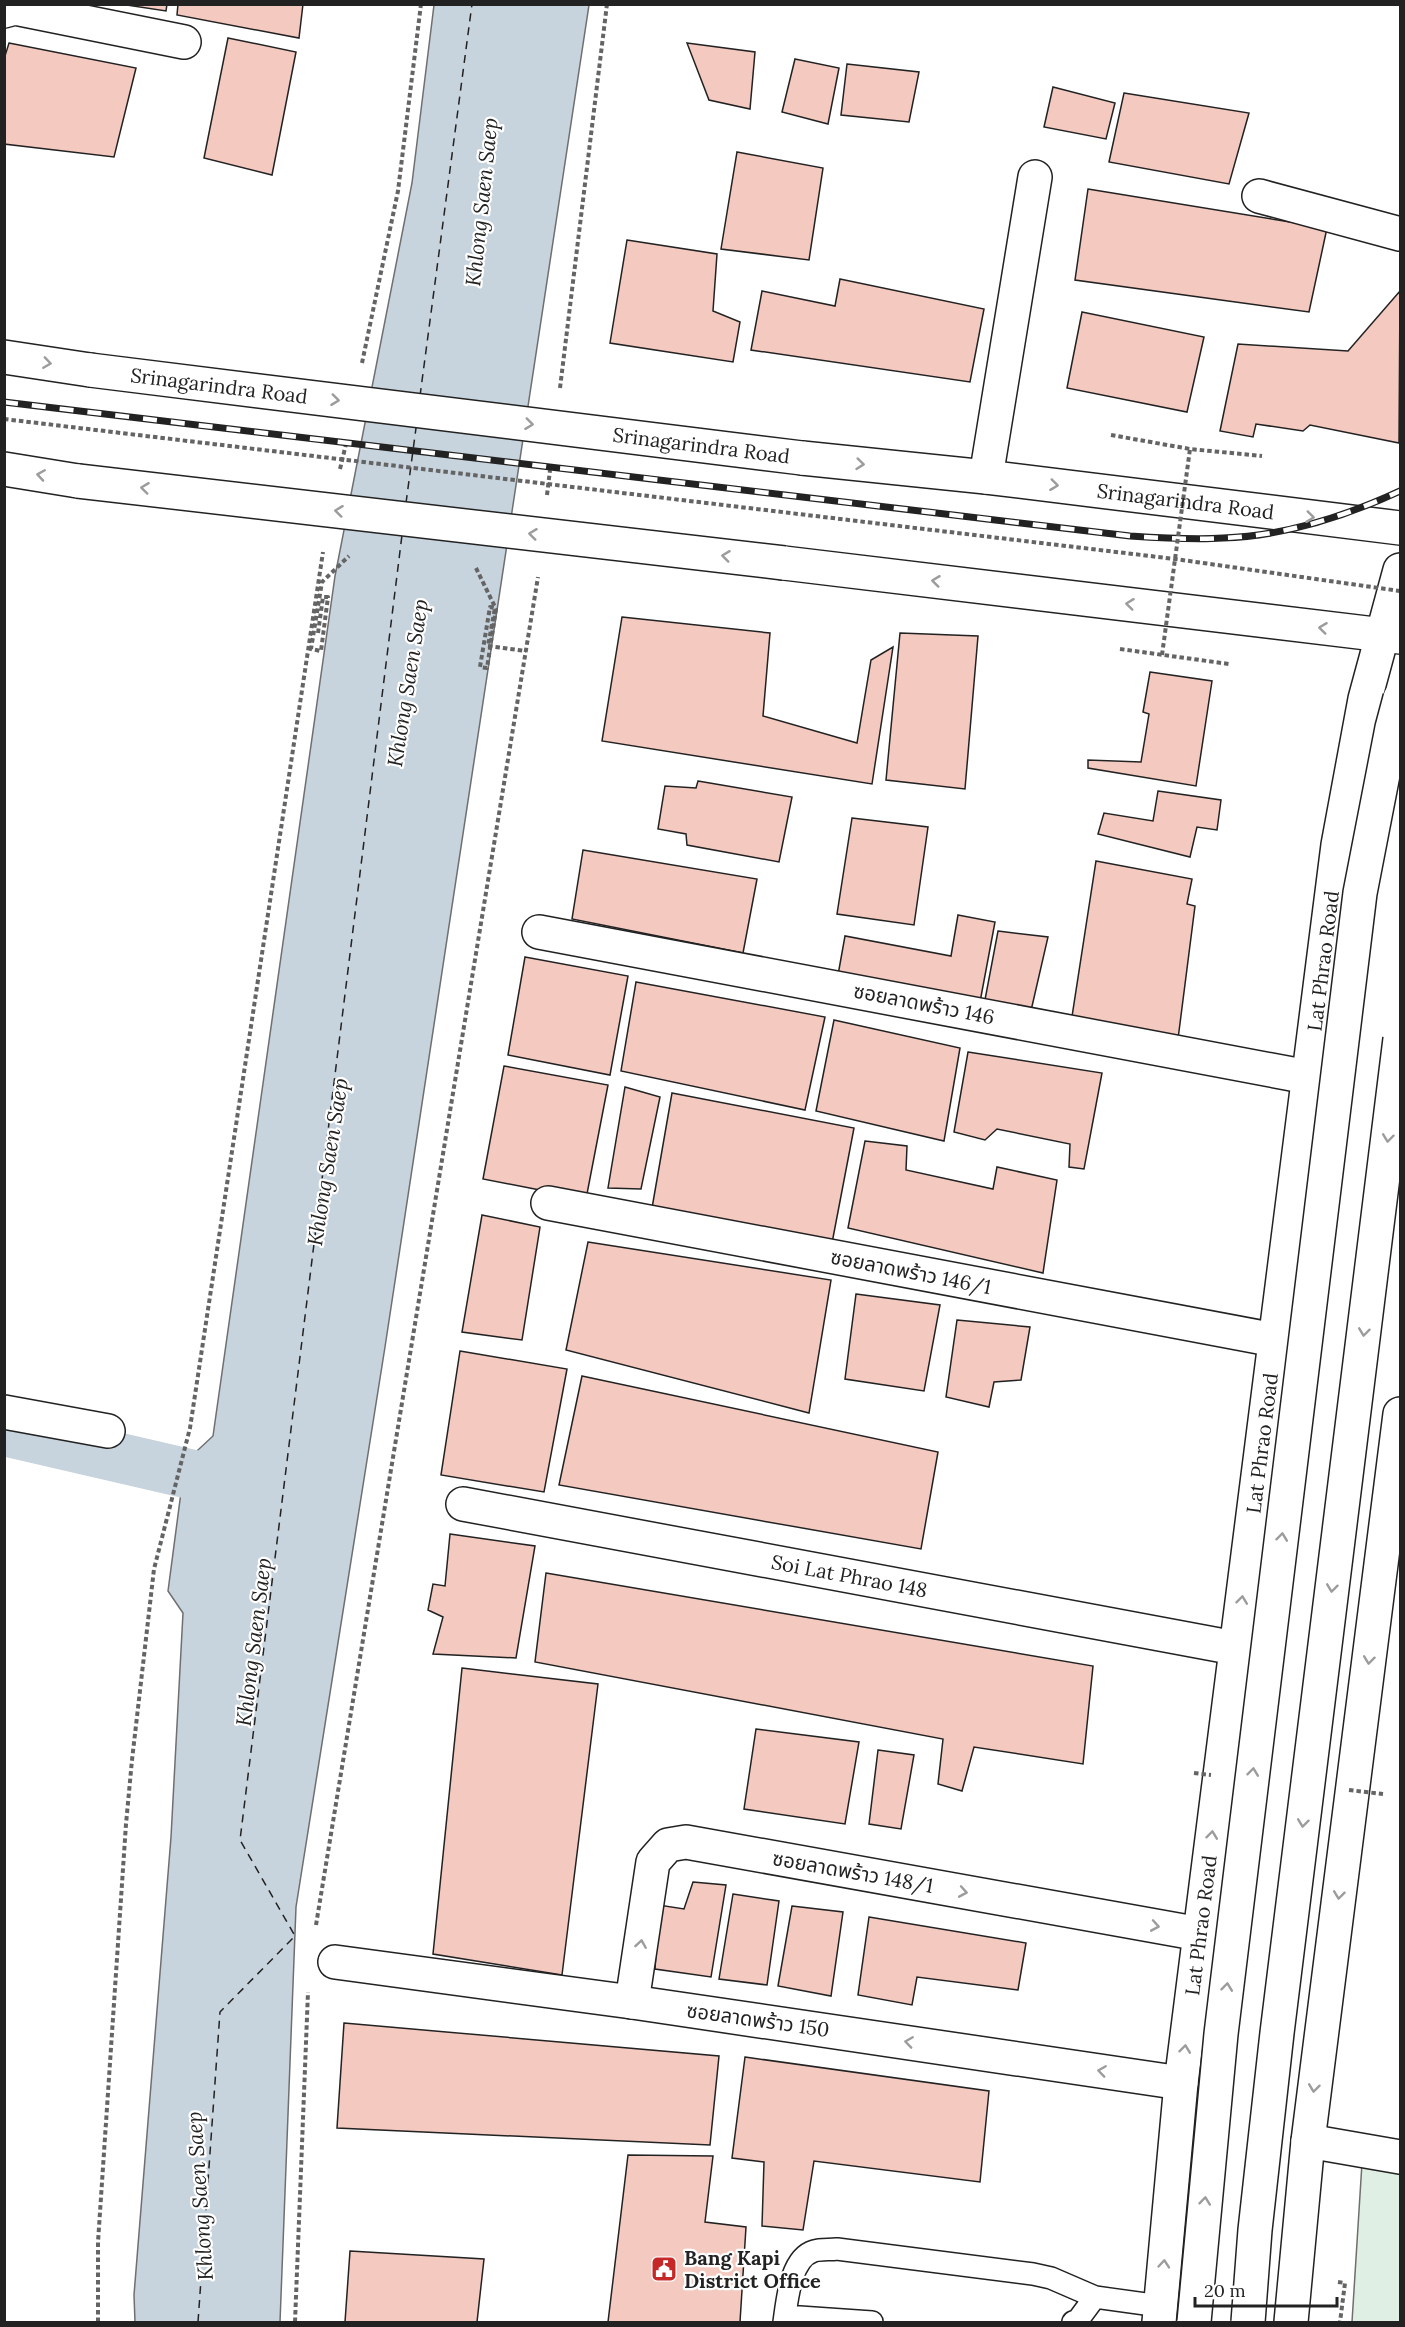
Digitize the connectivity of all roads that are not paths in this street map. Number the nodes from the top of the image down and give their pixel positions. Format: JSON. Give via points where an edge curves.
{"nodes":[{"id":1,"x":4,"y":11,"type":"edge"},
{"id":2,"x":184,"y":42,"type":"dead end"},
{"id":3,"x":1035,"y":177,"type":"dead end"},
{"id":4,"x":1259,"y":196,"type":"dead end"},
{"id":5,"x":1401,"y":234,"type":"edge"},
{"id":6,"x":4,"y":357,"type":"edge"},
{"id":7,"x":4,"y":469,"type":"edge"},
{"id":8,"x":986,"y":477,"type":"junction"},
{"id":9,"x":1401,"y":528,"type":"edge"},
{"id":10,"x":1401,"y":570,"type":"edge"},
{"id":11,"x":1391,"y":636,"type":"edge"},
{"id":12,"x":1401,"y":698,"type":"edge"},
{"id":13,"x":539,"y":932,"type":"dead end"},
{"id":14,"x":1401,"y":1039,"type":"edge"},
{"id":15,"x":1308,"y":1077,"type":"junction"},
{"id":16,"x":548,"y":1203,"type":"dead end"},
{"id":17,"x":1275,"y":1340,"type":"junction"},
{"id":18,"x":4,"y":1412,"type":"edge"},
{"id":19,"x":1401,"y":1414,"type":"edge"},
{"id":20,"x":108,"y":1431,"type":"dead end"},
{"id":21,"x":463,"y":1504,"type":"dead end"},
{"id":22,"x":1393,"y":1532,"type":"edge"},
{"id":23,"x":1235,"y":1648,"type":"junction"},
{"id":24,"x":1200,"y":1934,"type":"junction"},
{"id":25,"x":335,"y":1962,"type":"dead end"},
{"id":26,"x":632,"y":2002,"type":"junction"},
{"id":27,"x":1181,"y":2083,"type":"junction"},
{"id":28,"x":1308,"y":2141,"type":"junction"},
{"id":29,"x":1401,"y":2157,"type":"edge"},
{"id":30,"x":1095,"y":2296,"type":"junction"},
{"id":31,"x":1160,"y":2314,"type":"edge"},
{"id":32,"x":784,"y":2319,"type":"edge"},
{"id":33,"x":872,"y":2322,"type":"edge"},
{"id":34,"x":1073,"y":2322,"type":"edge"},
{"id":35,"x":1194,"y":2322,"type":"edge"},
{"id":36,"x":1248,"y":2322,"type":"edge"},
{"id":37,"x":1292,"y":2322,"type":"edge"}],
"edges":[{"from":1,"to":2,"type":"main road","via":[[15,8]]},
{"from":3,"to":8,"type":"main road"},
{"from":4,"to":5,"type":"main road"},
{"from":6,"to":8,"type":"main road","name":"Srinagarindra Road","one_way":true,"bridge":true,"via":[[801,458]]},
{"from":11,"to":7,"type":"main road","one_way":true,"bridge":true},
{"from":8,"to":9,"type":"main road","name":"Srinagarindra Road","one_way":true},
{"from":10,"to":11,"type":"main road","name":"Lat Phrao Road"},
{"from":11,"to":15,"type":"main road","name":"Lat Phrao Road","via":[[1363,710],[1338,845]]},
{"from":35,"to":12,"type":"main road","one_way":true,"bridge":true,"via":[[1221,2034],[1360,893]]},
{"from":13,"to":15,"type":"main road","name":"ซอยลาดพร้าว 146"},
{"from":14,"to":36,"type":"main road","one_way":true,"bridge":true,"via":[[1277,2033]]},
{"from":15,"to":17,"type":"main road","name":"Lat Phrao Road"},
{"from":16,"to":17,"type":"main road","name":"ซอยลาดพร้าว 146/1"},
{"from":23,"to":17,"type":"main road","name":"Lat Phrao Road","one_way":true},
{"from":18,"to":20,"type":"main road"},
{"from":19,"to":22,"type":"main road"},
{"from":21,"to":23,"type":"main road","name":"Soi Lat Phrao 148"},
{"from":22,"to":28,"type":"main road","one_way":true},
{"from":24,"to":23,"type":"main road","name":"Lat Phrao Road","one_way":true},
{"from":26,"to":24,"type":"main road","name":"ซอยลาดพร้าว 148/1","one_way":true,"via":[[653,1862],[668,1845],[686,1842]]},
{"from":27,"to":24,"type":"main road","name":"Lat Phrao Road","one_way":true},
{"from":25,"to":26,"type":"main road","name":"ซอยลาดพร้าว 150"},
{"from":27,"to":26,"type":"main road","name":"ซอยลาดพร้าว 150","one_way":true},
{"from":31,"to":27,"type":"main road","name":"Lat Phrao Road","one_way":true},
{"from":28,"to":29,"type":"main road"},
{"from":28,"to":37,"type":"main road"},
{"from":30,"to":31,"type":"lane"},
{"from":30,"to":32,"type":"lane","via":[[1033,2274],[837,2249],[812,2251],[798,2264],[789,2286]]},
{"from":30,"to":34,"type":"lane"},
{"from":32,"to":33,"type":"lane"}]}
